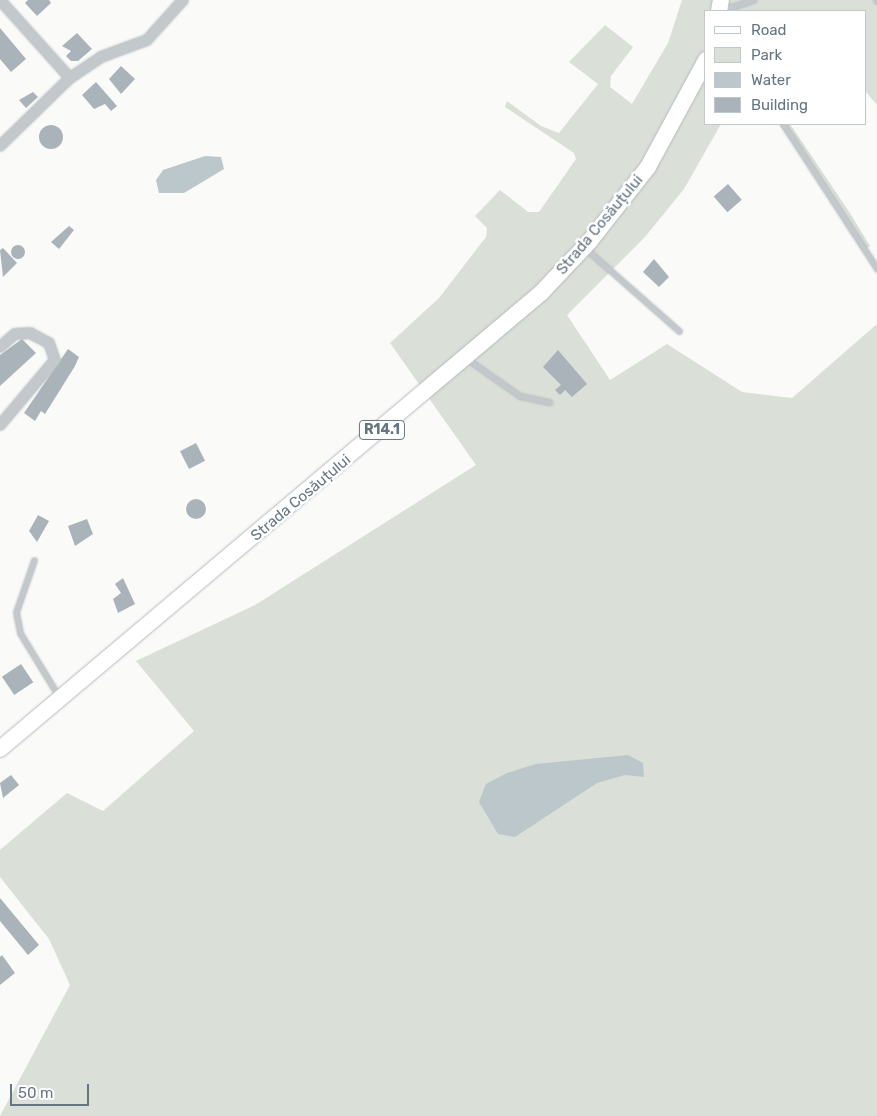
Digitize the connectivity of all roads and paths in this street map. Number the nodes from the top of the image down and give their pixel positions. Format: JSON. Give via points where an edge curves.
{"nodes":[{"id":1,"x":0,"y":0,"type":"edge"},
{"id":2,"x":183,"y":0,"type":"edge"},
{"id":3,"x":753,"y":0,"type":"edge"},
{"id":4,"x":720,"y":7,"type":"edge"},
{"id":5,"x":704,"y":64,"type":"edge"},
{"id":6,"x":70,"y":78,"type":"junction"},
{"id":7,"x":784,"y":125,"type":"edge"},
{"id":8,"x":0,"y":146,"type":"edge"},
{"id":9,"x":584,"y":247,"type":"junction"},
{"id":10,"x":877,"y":269,"type":"edge"},
{"id":11,"x":679,"y":331,"type":"dead end"},
{"id":12,"x":0,"y":347,"type":"edge"},
{"id":13,"x":467,"y":358,"type":"junction"},
{"id":14,"x":549,"y":402,"type":"dead end"},
{"id":15,"x":0,"y":424,"type":"edge"},
{"id":16,"x":34,"y":560,"type":"dead end"},
{"id":17,"x":60,"y":698,"type":"junction"},
{"id":18,"x":0,"y":749,"type":"edge"}],
"edges":[{"from":1,"to":6,"type":"street"},
{"from":2,"to":6,"type":"street","via":[[147,40],[101,57]]},
{"from":3,"to":4,"type":"lane"},
{"from":5,"to":9,"type":"main road","name":"Strada Cosăuțului","number":"R14.1","via":[[648,167]]},
{"from":6,"to":8,"type":"street"},
{"from":7,"to":10,"type":"lane"},
{"from":9,"to":11,"type":"lane"},
{"from":9,"to":13,"type":"main road","name":"Strada Cosăuțului","number":"R14.1"},
{"from":12,"to":15,"type":"street","via":[[15,334],[24,333],[49,343],[55,360],[43,380]]},
{"from":13,"to":14,"type":"lane","via":[[520,396]]},
{"from":13,"to":17,"type":"main road","name":"Strada Cosăuțului","number":"R14.1"},
{"from":16,"to":17,"type":"lane","via":[[16,612],[20,633]]},
{"from":17,"to":18,"type":"main road","name":"Strada Cosăuțului","number":"R14.1"}]}
